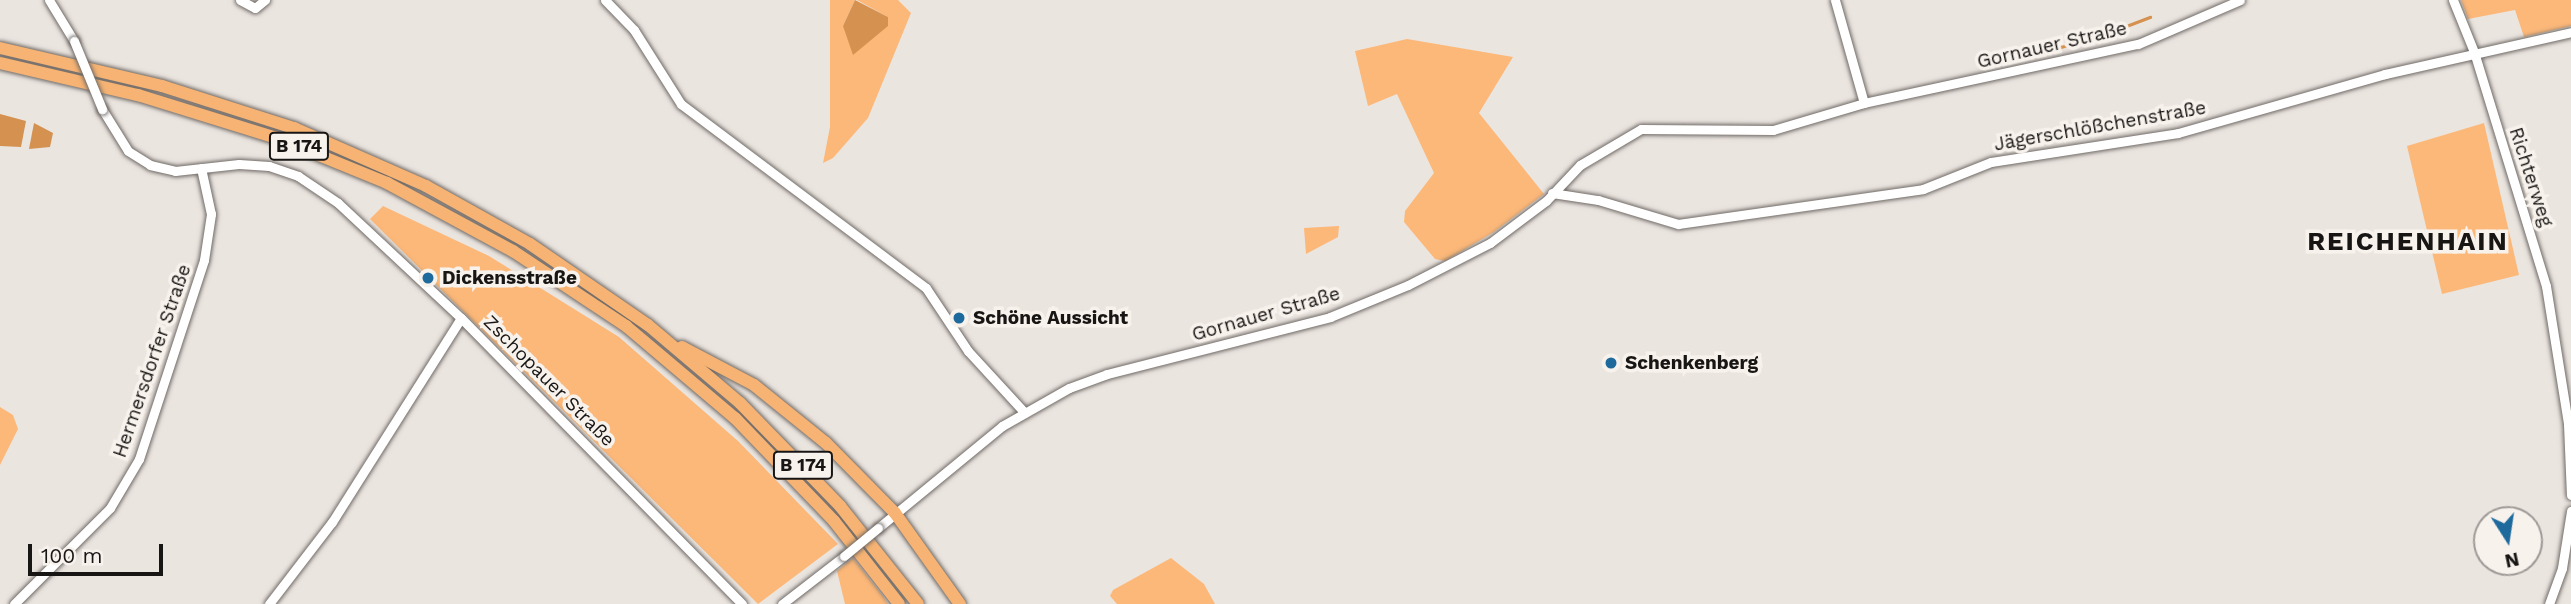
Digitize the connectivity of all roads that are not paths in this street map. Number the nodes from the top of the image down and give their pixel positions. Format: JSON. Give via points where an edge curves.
{"nodes":[{"id":1,"x":49,"y":0,"type":"edge"},
{"id":2,"x":240,"y":0,"type":"edge"},
{"id":3,"x":605,"y":0,"type":"edge"},
{"id":4,"x":1835,"y":0,"type":"edge"},
{"id":5,"x":2240,"y":0,"type":"edge"},
{"id":6,"x":2453,"y":0,"type":"edge"},
{"id":7,"x":263,"y":3,"type":"edge"},
{"id":8,"x":2571,"y":32,"type":"edge"},
{"id":9,"x":0,"y":48,"type":"edge"},
{"id":10,"x":2474,"y":52,"type":"junction"},
{"id":11,"x":0,"y":63,"type":"edge"},
{"id":12,"x":1864,"y":103,"type":"junction"},
{"id":13,"x":201,"y":168,"type":"junction"},
{"id":14,"x":1552,"y":193,"type":"junction"},
{"id":15,"x":461,"y":318,"type":"junction"},
{"id":16,"x":670,"y":342,"type":"junction"},
{"id":17,"x":1024,"y":412,"type":"junction"},
{"id":18,"x":2571,"y":495,"type":"edge"},
{"id":19,"x":2571,"y":511,"type":"edge"},
{"id":20,"x":895,"y":513,"type":"junction"},
{"id":21,"x":14,"y":604,"type":"edge"},
{"id":22,"x":270,"y":604,"type":"edge"},
{"id":23,"x":742,"y":604,"type":"edge"},
{"id":24,"x":782,"y":604,"type":"edge"},
{"id":25,"x":899,"y":604,"type":"edge"},
{"id":26,"x":918,"y":604,"type":"edge"},
{"id":27,"x":960,"y":604,"type":"edge"},
{"id":28,"x":2549,"y":604,"type":"edge"}],
"edges":[{"from":1,"to":13,"type":"street","name":"Zschopauer Straße","bridge":true,"via":[[74,41],[120,142],[138,159],[175,171]]},
{"from":2,"to":7,"type":"street"},
{"from":3,"to":17,"type":"street","via":[[634,30],[681,104],[926,288],[968,351]]},
{"from":4,"to":12,"type":"street"},
{"from":5,"to":12,"type":"street","name":"Gornauer Straße","via":[[2138,44]]},
{"from":6,"to":10,"type":"street","name":"Richterweg"},
{"from":8,"to":10,"type":"street","name":"Jägerschlößchenstraße"},
{"from":9,"to":16,"type":"highway","number":"B 174","via":[[209,100],[361,155],[530,244]]},
{"from":10,"to":14,"type":"street","name":"Jägerschlößchenstraße","via":[[2178,133],[1991,162],[1923,189],[1678,223],[1598,200]]},
{"from":10,"to":18,"type":"street","name":"Richterweg","via":[[2546,286],[2568,424]]},
{"from":11,"to":25,"type":"highway","number":"B 174","via":[[151,99],[299,146],[409,193],[524,257],[625,326],[735,418],[818,503]]},
{"from":12,"to":14,"type":"street","name":"Gornauer Straße","via":[[1773,130],[1641,130],[1600,150]]},
{"from":13,"to":15,"type":"street","name":"Zschopauer Straße","via":[[254,164],[283,170],[313,184]]},
{"from":13,"to":21,"type":"street","name":"Hermersdorfer Straße","via":[[211,214],[204,260],[139,459],[110,508]]},
{"from":14,"to":17,"type":"street","name":"Gornauer Straße","via":[[1490,243],[1397,290],[1331,317],[1107,374]]},
{"from":15,"to":22,"type":"street","via":[[332,522]]},
{"from":15,"to":23,"type":"street","name":"Zschopauer Straße"},
{"from":16,"to":20,"type":"highway","via":[[769,395],[826,443]]},
{"from":16,"to":26,"type":"highway","number":"B 174","via":[[808,470]]},
{"from":17,"to":20,"type":"street","name":"Gornauer Straße"},
{"from":19,"to":28,"type":"street","via":[[2562,568]]},
{"from":20,"to":24,"type":"street","name":"Gornauer Straße","bridge":true},
{"from":20,"to":27,"type":"highway"}]}
